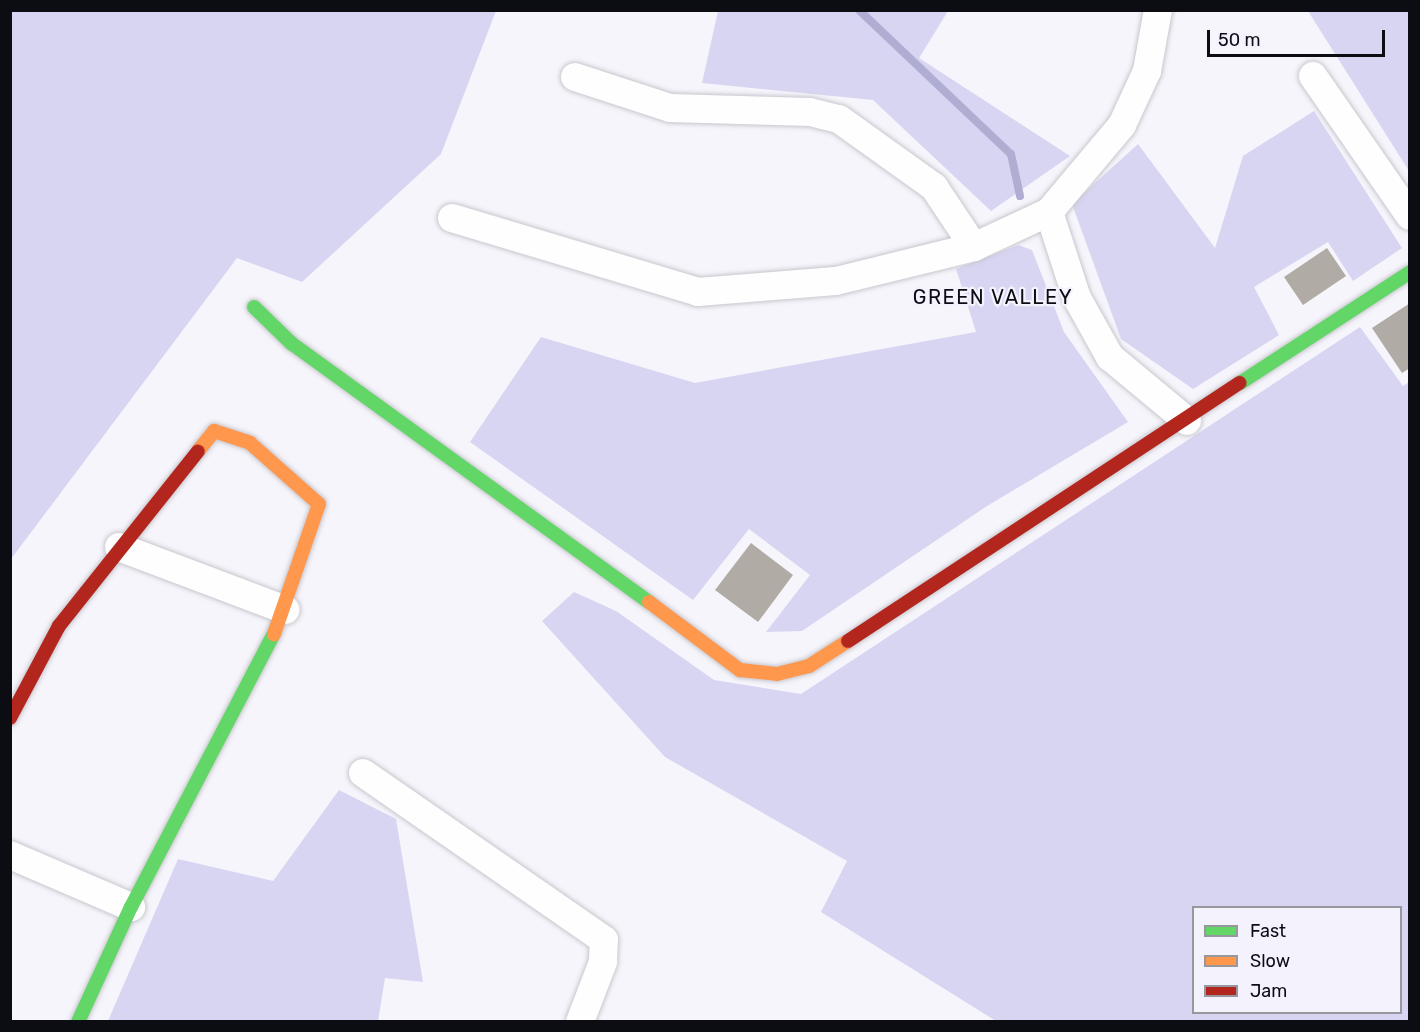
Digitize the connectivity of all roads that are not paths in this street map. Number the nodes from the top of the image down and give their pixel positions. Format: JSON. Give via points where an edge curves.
{"nodes":[{"id":1,"x":1158,"y":10,"type":"edge"},
{"id":2,"x":1313,"y":76,"type":"dead end"},
{"id":3,"x":575,"y":77,"type":"dead end"},
{"id":4,"x":1049,"y":212,"type":"junction"},
{"id":5,"x":1410,"y":216,"type":"edge"},
{"id":6,"x":452,"y":218,"type":"dead end"},
{"id":7,"x":974,"y":247,"type":"junction"},
{"id":8,"x":1410,"y":272,"type":"edge"},
{"id":9,"x":254,"y":307,"type":"dead end"},
{"id":10,"x":1187,"y":421,"type":"junction"},
{"id":11,"x":119,"y":547,"type":"junction"},
{"id":12,"x":286,"y":610,"type":"junction"},
{"id":13,"x":10,"y":718,"type":"edge"},
{"id":14,"x":363,"y":773,"type":"dead end"},
{"id":15,"x":10,"y":855,"type":"edge"},
{"id":16,"x":131,"y":907,"type":"junction"},
{"id":17,"x":78,"y":1022,"type":"edge"},
{"id":18,"x":580,"y":1022,"type":"edge"}],
"edges":[{"from":1,"to":4,"type":"street","via":[[1147,71],[1122,125]]},
{"from":2,"to":5,"type":"street"},
{"from":3,"to":7,"type":"street","via":[[670,108],[810,112],[839,119],[934,187]]},
{"from":4,"to":7,"type":"street"},
{"from":4,"to":10,"type":"street","via":[[1077,298],[1110,357]]},
{"from":6,"to":7,"type":"street","via":[[698,292],[836,281]]},
{"from":8,"to":10,"type":"street"},
{"from":9,"to":10,"type":"street","via":[[291,343],[453,455],[740,670],[777,674],[809,666]]},
{"from":11,"to":12,"type":"street"},
{"from":11,"to":12,"type":"street","via":[[214,431],[250,443],[319,504]]},
{"from":11,"to":13,"type":"street","via":[[59,626]]},
{"from":12,"to":16,"type":"street"},
{"from":14,"to":18,"type":"street","via":[[604,940],[603,963]]},
{"from":15,"to":16,"type":"street"},
{"from":16,"to":17,"type":"street"}]}
